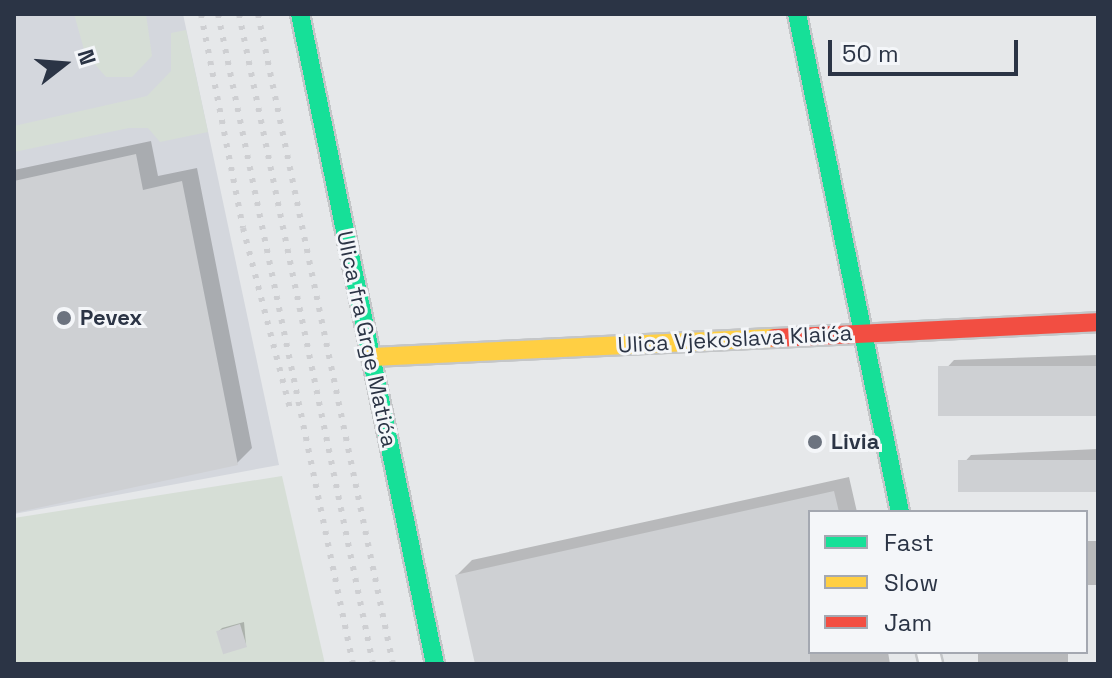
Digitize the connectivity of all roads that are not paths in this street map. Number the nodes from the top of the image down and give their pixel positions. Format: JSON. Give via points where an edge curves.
{"nodes":[{"id":1,"x":300,"y":14,"type":"edge"},
{"id":2,"x":797,"y":14,"type":"edge"},
{"id":3,"x":1098,"y":322,"type":"edge"},
{"id":4,"x":864,"y":333,"type":"junction"},
{"id":5,"x":371,"y":357,"type":"junction"},
{"id":6,"x":900,"y":510,"type":"edge"},
{"id":7,"x":435,"y":664,"type":"edge"}],
"edges":[{"from":1,"to":5,"type":"street","name":"Ulica fra Grge Matića"},
{"from":2,"to":4,"type":"street"},
{"from":3,"to":4,"type":"street","name":"Ulica Vjekoslava Klaića"},
{"from":4,"to":5,"type":"street","name":"Ulica Vjekoslava Klaića"},
{"from":4,"to":6,"type":"street"},
{"from":5,"to":7,"type":"street","name":"Ulica fra Grge Matića"}]}
